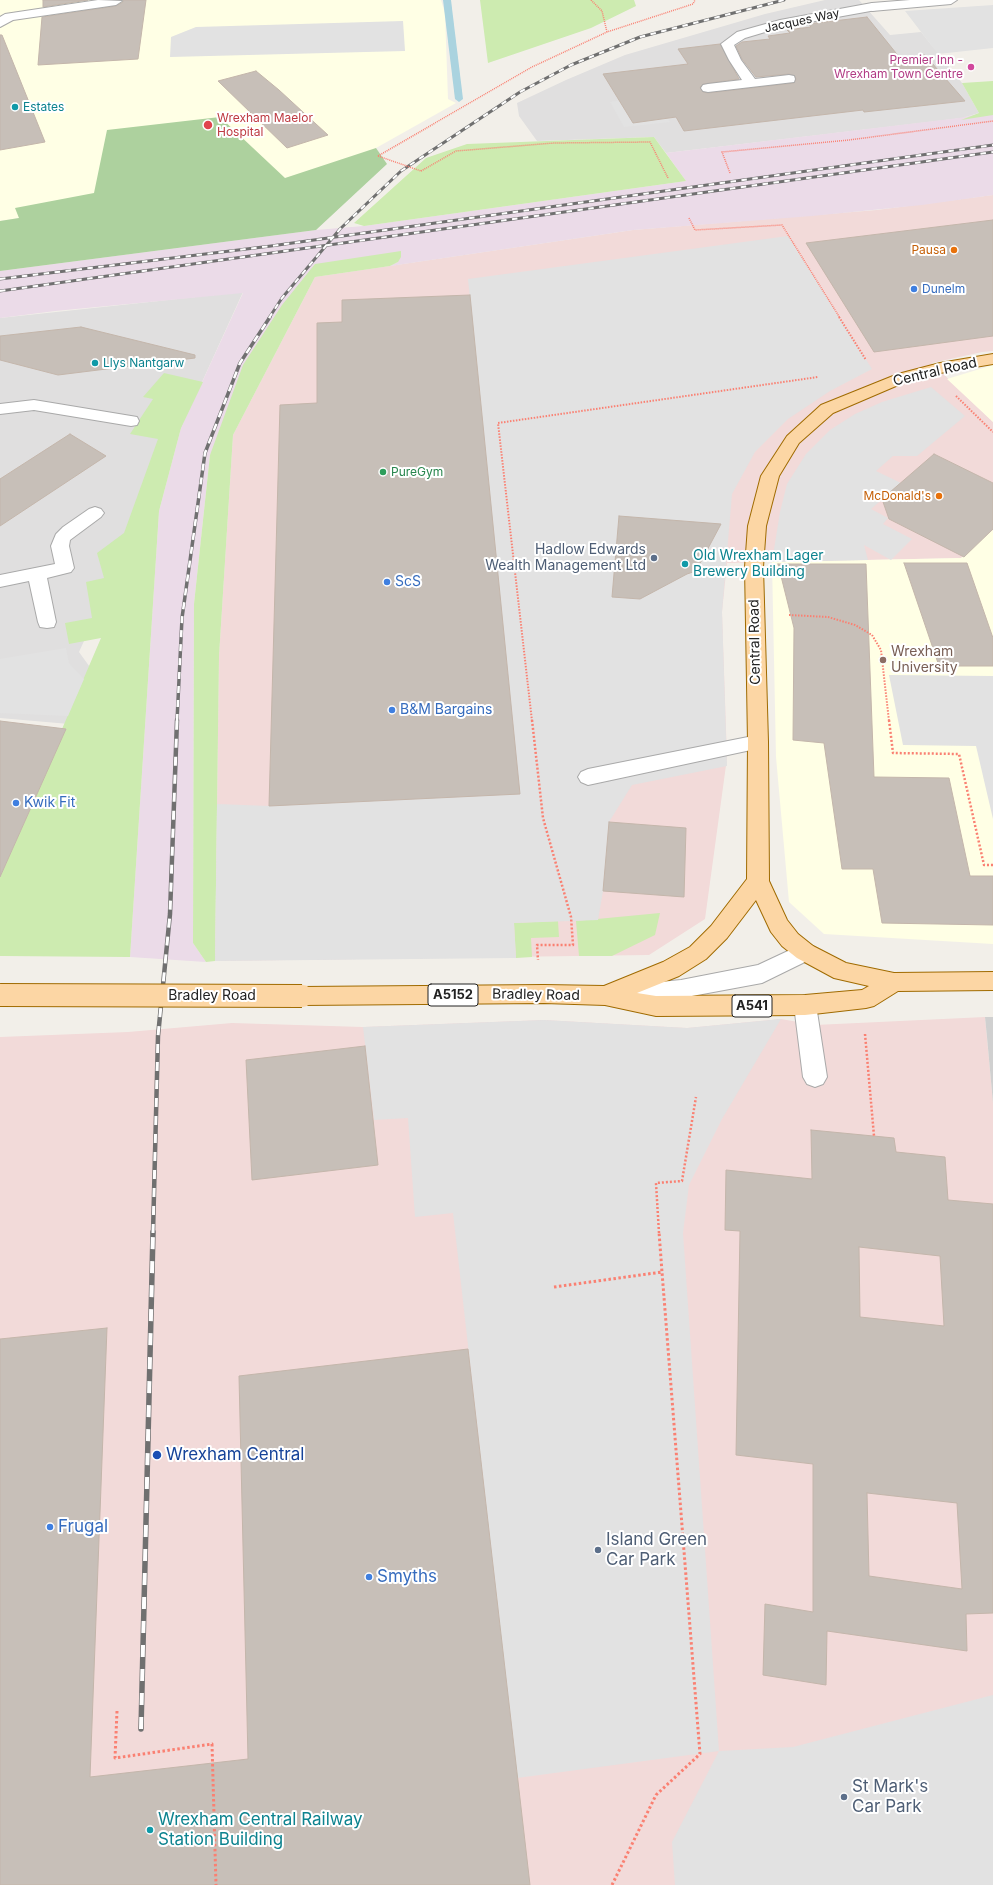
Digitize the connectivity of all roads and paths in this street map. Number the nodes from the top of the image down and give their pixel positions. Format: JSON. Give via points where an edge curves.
{"nodes":[{"id":1,"x":15,"y":0,"type":"edge"},
{"id":2,"x":116,"y":0,"type":"edge"},
{"id":3,"x":591,"y":0,"type":"edge"},
{"id":4,"x":695,"y":0,"type":"edge"},
{"id":5,"x":951,"y":0,"type":"edge"},
{"id":6,"x":15,"y":16,"type":"junction"},
{"id":7,"x":0,"y":23,"type":"edge"},
{"id":8,"x":607,"y":32,"type":"junction"},
{"id":9,"x":789,"y":79,"type":"dead end"},
{"id":10,"x":751,"y":84,"type":"junction"},
{"id":11,"x":708,"y":88,"type":"dead end"},
{"id":12,"x":993,"y":121,"type":"edge"},
{"id":13,"x":730,"y":173,"type":"dead end"},
{"id":14,"x":668,"y":178,"type":"dead end"},
{"id":15,"x":689,"y":218,"type":"dead end"},
{"id":16,"x":993,"y":359,"type":"edge"},
{"id":17,"x":825,"y":376,"type":"dead end"},
{"id":18,"x":884,"y":384,"type":"junction"},
{"id":19,"x":0,"y":408,"type":"edge"},
{"id":20,"x":131,"y":421,"type":"dead end"},
{"id":21,"x":96,"y":513,"type":"dead end"},
{"id":22,"x":37,"y":574,"type":"junction"},
{"id":23,"x":0,"y":581,"type":"edge"},
{"id":24,"x":755,"y":614,"type":"junction"},
{"id":25,"x":47,"y":622,"type":"dead end"},
{"id":26,"x":758,"y":742,"type":"junction"},
{"id":27,"x":588,"y":777,"type":"dead end"},
{"id":28,"x":993,"y":865,"type":"edge"},
{"id":29,"x":758,"y":881,"type":"junction"},
{"id":30,"x":805,"y":952,"type":"junction"},
{"id":31,"x":539,"y":964,"type":"dead end"},
{"id":32,"x":993,"y":981,"type":"edge"},
{"id":33,"x":894,"y":982,"type":"junction"},
{"id":34,"x":0,"y":996,"type":"edge"},
{"id":35,"x":605,"y":996,"type":"junction"},
{"id":36,"x":866,"y":999,"type":"junction"},
{"id":37,"x":805,"y":1005,"type":"junction"},
{"id":38,"x":815,"y":1077,"type":"dead end"},
{"id":39,"x":696,"y":1098,"type":"dead end"},
{"id":40,"x":874,"y":1136,"type":"dead end"},
{"id":41,"x":662,"y":1272,"type":"junction"},
{"id":42,"x":554,"y":1287,"type":"dead end"},
{"id":43,"x":117,"y":1711,"type":"dead end"},
{"id":44,"x":216,"y":1885,"type":"edge"},
{"id":45,"x":612,"y":1885,"type":"edge"}],
"edges":[{"from":1,"to":6,"type":"street"},
{"from":2,"to":6,"type":"street"},
{"from":3,"to":8,"type":"path","via":[[602,11]]},
{"from":4,"to":8,"type":"path","via":[[693,4]]},
{"from":5,"to":10,"type":"street","name":"Jacques Way","via":[[872,7],[780,24],[741,35],[727,44]]},
{"from":6,"to":7,"type":"street"},
{"from":8,"to":14,"type":"path","bridge":true,"via":[[532,67],[378,156],[421,171],[456,151],[554,143],[650,142]]},
{"from":9,"to":10,"type":"street"},
{"from":10,"to":11,"type":"street"},
{"from":12,"to":13,"type":"path","via":[[848,140],[722,152]]},
{"from":15,"to":18,"type":"path","via":[[695,230],[782,225]]},
{"from":16,"to":18,"type":"main road","name":"Central Road","via":[[940,368]]},
{"from":17,"to":31,"type":"path","via":[[498,423],[543,818],[570,917],[573,945],[537,945]]},
{"from":18,"to":24,"type":"main road","name":"Central Road","via":[[827,409],[793,440],[770,476],[757,526],[754,567]]},
{"from":19,"to":20,"type":"street","via":[[34,405]]},
{"from":21,"to":22,"type":"street","via":[[62,538],[60,546],[65,568]]},
{"from":22,"to":23,"type":"street"},
{"from":22,"to":25,"type":"street"},
{"from":24,"to":26,"type":"main road","name":"Central Road"},
{"from":24,"to":28,"type":"path","via":[[828,618],[855,625],[872,635],[881,650],[893,753],[959,754],[984,865]]},
{"from":26,"to":27,"type":"street"},
{"from":26,"to":29,"type":"main road","name":"Central Road"},
{"from":29,"to":30,"type":"main road","name":"Central Road","via":[[779,926],[790,940]]},
{"from":29,"to":35,"type":"main road","via":[[719,932],[698,952],[671,969]]},
{"from":30,"to":33,"type":"main road","name":"Central Road","via":[[842,971]]},
{"from":30,"to":35,"type":"street","via":[[762,974],[681,989]]},
{"from":32,"to":33,"type":"main road"},
{"from":33,"to":36,"type":"main road","name":"Bradley Road","number":"A541"},
{"from":34,"to":35,"type":"main road","name":"Bradley Road","number":"A5152","bridge":true},
{"from":35,"to":37,"type":"main road","name":"Bradley Road","number":"A541","via":[[656,1006]]},
{"from":36,"to":37,"type":"main road","name":"Bradley Road","number":"A541"},
{"from":36,"to":40,"type":"path","via":[[864,1024]]},
{"from":37,"to":38,"type":"street"},
{"from":39,"to":41,"type":"path","via":[[682,1181],[656,1183]]},
{"from":41,"to":42,"type":"path"},
{"from":41,"to":45,"type":"path","via":[[700,1754],[656,1795]]},
{"from":43,"to":44,"type":"path","via":[[115,1758],[212,1744]]}]}
